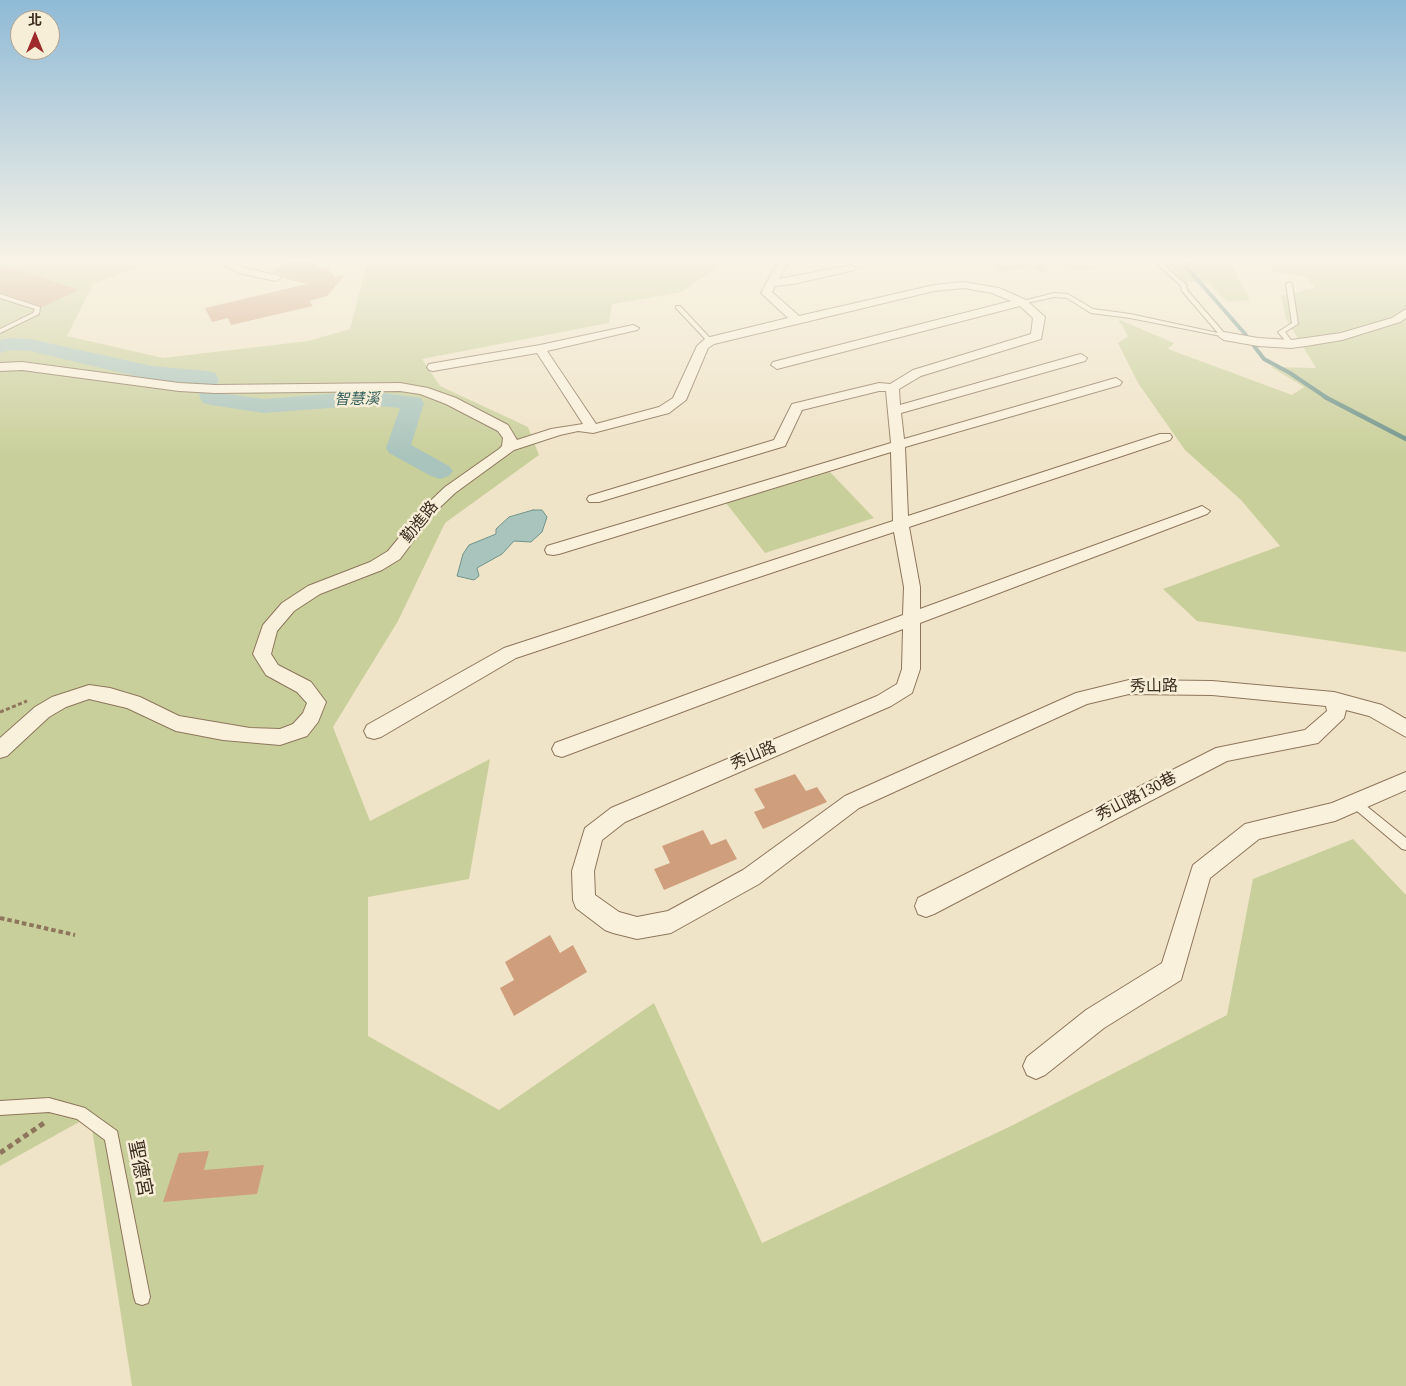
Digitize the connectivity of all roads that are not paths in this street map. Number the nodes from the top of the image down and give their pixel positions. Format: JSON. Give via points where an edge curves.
{"nodes":[{"id":1,"x":696,"y":327,"type":"edge"},
{"id":2,"x":766,"y":327,"type":"edge"},
{"id":3,"x":926,"y":327,"type":"edge"},
{"id":4,"x":1037,"y":327,"type":"edge"},
{"id":5,"x":1180,"y":327,"type":"edge"},
{"id":6,"x":1216,"y":327,"type":"edge"},
{"id":7,"x":1290,"y":327,"type":"edge"},
{"id":8,"x":1373,"y":327,"type":"edge"},
{"id":9,"x":633,"y":328,"type":"dead end"},
{"id":10,"x":1224,"y":336,"type":"junction"},
{"id":11,"x":710,"y":341,"type":"junction"},
{"id":12,"x":1291,"y":344,"type":"junction"},
{"id":13,"x":540,"y":349,"type":"junction"},
{"id":14,"x":1081,"y":358,"type":"dead end"},
{"id":15,"x":777,"y":365,"type":"dead end"},
{"id":16,"x":0,"y":367,"type":"edge"},
{"id":17,"x":433,"y":367,"type":"dead end"},
{"id":18,"x":1116,"y":382,"type":"dead end"},
{"id":19,"x":892,"y":388,"type":"junction"},
{"id":20,"x":895,"y":411,"type":"junction"},
{"id":21,"x":593,"y":429,"type":"junction"},
{"id":22,"x":1165,"y":437,"type":"dead end"},
{"id":23,"x":898,"y":445,"type":"junction"},
{"id":24,"x":509,"y":446,"type":"junction"},
{"id":25,"x":594,"y":499,"type":"dead end"},
{"id":26,"x":1202,"y":511,"type":"dead end"},
{"id":27,"x":902,"y":525,"type":"junction"},
{"id":28,"x":554,"y":550,"type":"dead end"},
{"id":29,"x":912,"y":619,"type":"junction"},
{"id":30,"x":1334,"y":699,"type":"junction"},
{"id":31,"x":1406,"y":729,"type":"edge"},
{"id":32,"x":374,"y":731,"type":"dead end"},
{"id":33,"x":562,"y":749,"type":"dead end"},
{"id":34,"x":0,"y":750,"type":"edge"},
{"id":35,"x":1406,"y":781,"type":"edge"},
{"id":36,"x":1354,"y":803,"type":"junction"},
{"id":37,"x":1406,"y":845,"type":"edge"},
{"id":38,"x":926,"y":906,"type":"dead end"},
{"id":39,"x":1036,"y":1066,"type":"dead end"},
{"id":40,"x":0,"y":1108,"type":"edge"},
{"id":41,"x":142,"y":1297,"type":"dead end"}],
"edges":[{"from":1,"to":11,"type":"lane"},
{"from":2,"to":11,"type":"street"},
{"from":3,"to":15,"type":"street"},
{"from":4,"to":19,"type":"street","via":[[1037,336],[917,373]]},
{"from":5,"to":10,"type":"lane"},
{"from":6,"to":10,"type":"lane"},
{"from":7,"to":12,"type":"lane","via":[[1281,332]]},
{"from":8,"to":12,"type":"street","via":[[1342,336]]},
{"from":9,"to":13,"type":"street"},
{"from":10,"to":12,"type":"street"},
{"from":11,"to":21,"type":"street","via":[[703,346],[694,362],[680,400],[664,410]]},
{"from":13,"to":17,"type":"street"},
{"from":13,"to":21,"type":"street"},
{"from":14,"to":20,"type":"street"},
{"from":16,"to":24,"type":"street","via":[[22,366],[215,389],[400,386],[451,401],[502,428],[510,438]]},
{"from":18,"to":23,"type":"street"},
{"from":19,"to":20,"type":"street","name":"秀山路"},
{"from":19,"to":25,"type":"street","via":[[879,386],[797,407],[780,443]]},
{"from":20,"to":23,"type":"street","name":"秀山路"},
{"from":21,"to":24,"type":"street","via":[[583,438],[537,448]]},
{"from":22,"to":27,"type":"street"},
{"from":23,"to":27,"type":"street","name":"秀山路"},
{"from":23,"to":28,"type":"street"},
{"from":24,"to":34,"type":"street","name":"勤進路","via":[[450,490],[430,509],[394,555],[376,566],[314,590],[288,608],[269,629],[262,654],[272,670],[304,687],[317,702],[311,717],[300,730],[280,737],[223,732],[176,722],[134,702],[89,692],[42,712]]},
{"from":26,"to":29,"type":"street"},
{"from":27,"to":29,"type":"street","name":"秀山路","via":[[912,587]]},
{"from":27,"to":32,"type":"street","via":[[510,653]]},
{"from":29,"to":30,"type":"street","name":"秀山路","via":[[911,669],[905,688],[884,702],[618,815],[593,835],[583,871],[584,900],[612,922],[637,928],[671,922],[751,876],[852,802],[1083,698],[1129,687],[1212,688]]},
{"from":29,"to":33,"type":"street"},
{"from":30,"to":31,"type":"street","name":"秀山路","via":[[1376,710]]},
{"from":30,"to":38,"type":"street","name":"秀山路130巷","via":[[1337,713],[1311,736],[1223,754]]},
{"from":35,"to":36,"type":"street"},
{"from":36,"to":37,"type":"lane"},
{"from":36,"to":39,"type":"street","via":[[1335,812],[1253,831],[1201,872],[1172,971],[1095,1019]]},
{"from":40,"to":41,"type":"lane","name":"聖德宮","via":[[49,1105],[80,1113],[112,1136]]}]}
